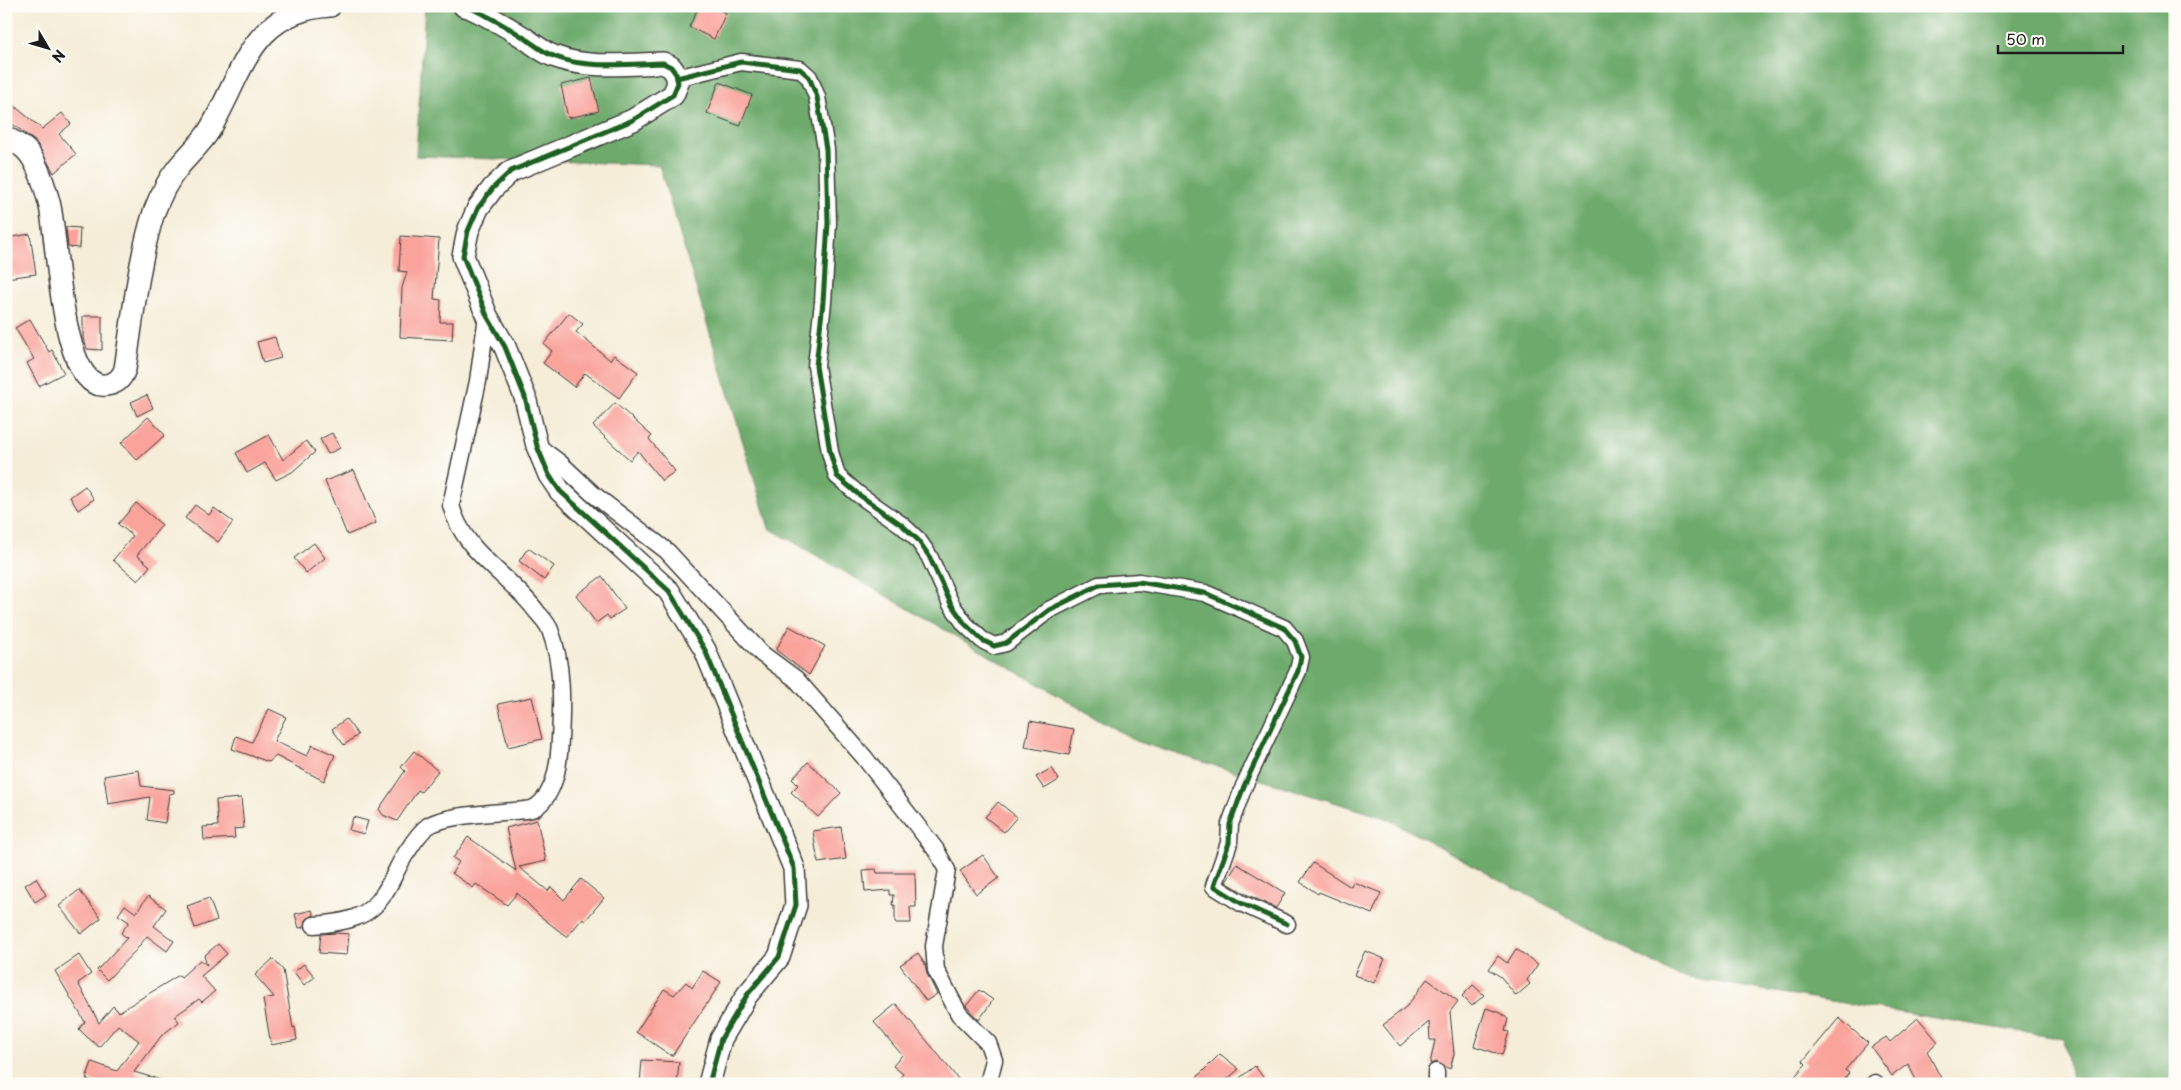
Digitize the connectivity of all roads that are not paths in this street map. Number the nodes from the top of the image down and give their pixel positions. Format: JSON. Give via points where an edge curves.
{"nodes":[{"id":1,"x":330,"y":6,"type":"edge"},
{"id":2,"x":464,"y":6,"type":"edge"},
{"id":3,"x":677,"y":78,"type":"junction"},
{"id":4,"x":6,"y":137,"type":"edge"},
{"id":5,"x":487,"y":316,"type":"junction"},
{"id":6,"x":537,"y":446,"type":"junction"},
{"id":7,"x":1287,"y":924,"type":"dead end"},
{"id":8,"x":314,"y":925,"type":"dead end"},
{"id":9,"x":709,"y":1084,"type":"edge"},
{"id":10,"x":988,"y":1084,"type":"edge"}],
"edges":[{"from":1,"to":4,"type":"street","via":[[300,11],[262,34],[249,52],[208,132],[176,171],[155,210],[144,247],[125,369],[112,384],[96,384],[84,376],[67,334],[50,204],[41,176],[26,150]]},
{"from":2,"to":3,"type":"street","via":[[505,25],[555,57],[590,63],[663,63],[671,67]]},
{"from":3,"to":5,"type":"street","via":[[673,95],[633,120],[511,171],[492,188],[468,231],[463,256]]},
{"from":3,"to":7,"type":"street","via":[[740,62],[800,69],[809,77],[817,97],[826,149],[828,223],[824,302],[816,366],[837,476],[918,540],[950,604],[982,640],[994,646],[1006,643],[1050,610],[1099,585],[1139,582],[1205,593],[1284,628],[1295,640],[1300,657],[1298,671],[1244,786],[1214,886],[1241,903]]},
{"from":5,"to":6,"type":"street","via":[[505,347],[525,397]]},
{"from":5,"to":8,"type":"street","via":[[478,381],[451,505],[455,522],[472,546],[528,600],[550,629],[557,654],[562,708],[560,754],[552,786],[534,809],[448,819],[429,826],[404,856],[384,894],[369,912],[342,923]]},
{"from":6,"to":9,"type":"street","via":[[548,476],[560,491],[669,591],[705,650],[794,868],[796,905],[779,957],[747,995],[721,1039]]},
{"from":6,"to":10,"type":"street","via":[[667,551],[762,654],[796,679],[864,758],[936,850],[947,870],[934,946],[936,970],[959,1014],[988,1043],[994,1060]]}]}
